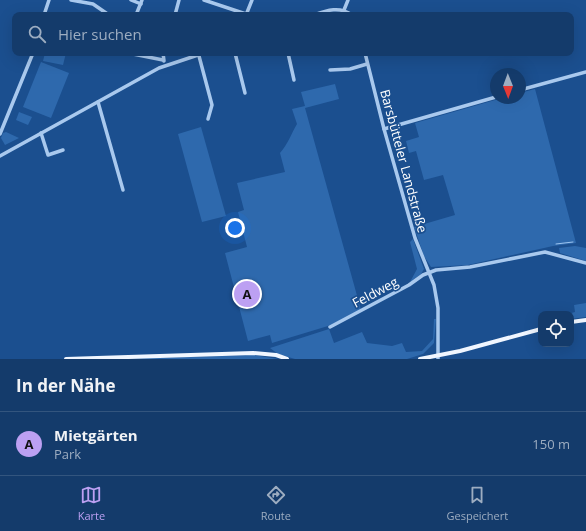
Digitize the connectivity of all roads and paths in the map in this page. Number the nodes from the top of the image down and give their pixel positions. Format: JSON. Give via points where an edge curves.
{"nodes":[{"id":1,"x":49,"y":0,"type":"edge"},
{"id":2,"x":71,"y":0,"type":"edge"},
{"id":3,"x":131,"y":0,"type":"edge"},
{"id":4,"x":179,"y":0,"type":"edge"},
{"id":5,"x":204,"y":0,"type":"edge"},
{"id":6,"x":252,"y":0,"type":"edge"},
{"id":7,"x":348,"y":0,"type":"edge"},
{"id":8,"x":94,"y":2,"type":"edge"},
{"id":9,"x":141,"y":2,"type":"edge"},
{"id":10,"x":344,"y":10,"type":"junction"},
{"id":11,"x":45,"y":12,"type":"edge"},
{"id":12,"x":106,"y":12,"type":"edge"},
{"id":13,"x":137,"y":12,"type":"edge"},
{"id":14,"x":176,"y":12,"type":"edge"},
{"id":15,"x":238,"y":12,"type":"edge"},
{"id":16,"x":247,"y":12,"type":"edge"},
{"id":17,"x":322,"y":12,"type":"edge"},
{"id":18,"x":347,"y":12,"type":"edge"},
{"id":19,"x":32,"y":56,"type":"edge"},
{"id":20,"x":143,"y":56,"type":"edge"},
{"id":21,"x":163,"y":56,"type":"edge"},
{"id":22,"x":199,"y":56,"type":"joint"},
{"id":23,"x":236,"y":56,"type":"edge"},
{"id":24,"x":289,"y":56,"type":"edge"},
{"id":25,"x":366,"y":56,"type":"edge"},
{"id":26,"x":163,"y":60,"type":"junction"},
{"id":27,"x":367,"y":64,"type":"junction"},
{"id":28,"x":166,"y":65,"type":"junction"},
{"id":29,"x":330,"y":70,"type":"dead end"},
{"id":30,"x":586,"y":72,"type":"edge"},
{"id":31,"x":294,"y":80,"type":"dead end"},
{"id":32,"x":526,"y":88,"type":"edge"},
{"id":33,"x":245,"y":93,"type":"dead end"},
{"id":34,"x":490,"y":99,"type":"edge"},
{"id":35,"x":98,"y":102,"type":"junction"},
{"id":36,"x":208,"y":119,"type":"dead end"},
{"id":37,"x":384,"y":129,"type":"junction"},
{"id":38,"x":41,"y":133,"type":"junction"},
{"id":39,"x":0,"y":134,"type":"edge"},
{"id":40,"x":63,"y":150,"type":"dead end"},
{"id":41,"x":1,"y":155,"type":"edge"},
{"id":42,"x":123,"y":190,"type":"dead end"},
{"id":43,"x":586,"y":263,"type":"edge"},
{"id":44,"x":429,"y":272,"type":"junction"},
{"id":45,"x":586,"y":320,"type":"edge"},
{"id":46,"x":574,"y":322,"type":"edge"},
{"id":47,"x":330,"y":327,"type":"dead end"},
{"id":48,"x":538,"y":330,"type":"edge"},
{"id":49,"x":438,"y":357,"type":"edge"},
{"id":50,"x":66,"y":359,"type":"edge"},
{"id":51,"x":287,"y":359,"type":"edge"},
{"id":52,"x":420,"y":359,"type":"edge"}],
"edges":[{"from":1,"to":11,"type":"street"},
{"from":2,"to":8,"type":"street"},
{"from":3,"to":9,"type":"street"},
{"from":4,"to":14,"type":"street"},
{"from":5,"to":15,"type":"street"},
{"from":6,"to":16,"type":"street"},
{"from":7,"to":10,"type":"street"},
{"from":8,"to":12,"type":"street"},
{"from":9,"to":13,"type":"street"},
{"from":10,"to":17,"type":"street"},
{"from":10,"to":18,"type":"street"},
{"from":19,"to":39,"type":"street"},
{"from":20,"to":26,"type":"street"},
{"from":21,"to":26,"type":"street"},
{"from":22,"to":28,"type":"street"},
{"from":22,"to":36,"type":"street","via":[[212,105]]},
{"from":23,"to":33,"type":"street"},
{"from":24,"to":31,"type":"street"},
{"from":25,"to":27,"type":"street","name":"Barsbütteler Landstraße"},
{"from":26,"to":28,"type":"street"},
{"from":27,"to":29,"type":"street","via":[[350,69]]},
{"from":27,"to":37,"type":"street","name":"Barsbütteler Landstraße"},
{"from":28,"to":35,"type":"street"},
{"from":30,"to":32,"type":"street"},
{"from":34,"to":37,"type":"street"},
{"from":35,"to":38,"type":"street"},
{"from":35,"to":42,"type":"street"},
{"from":37,"to":44,"type":"street","name":"Barsbütteler Landstraße","via":[[415,238]]},
{"from":38,"to":40,"type":"street","via":[[48,155]]},
{"from":38,"to":41,"type":"street"},
{"from":43,"to":44,"type":"street","via":[[546,252],[470,268]]},
{"from":44,"to":47,"type":"street","name":"Feldweg"},
{"from":44,"to":49,"type":"street","name":"Barsbütteler Landstraße","via":[[438,308]]},
{"from":45,"to":46,"type":"main road"},
{"from":48,"to":49,"type":"main road"},
{"from":49,"to":52,"type":"main road"},
{"from":50,"to":51,"type":"main road","via":[[253,353],[276,355]]}]}
